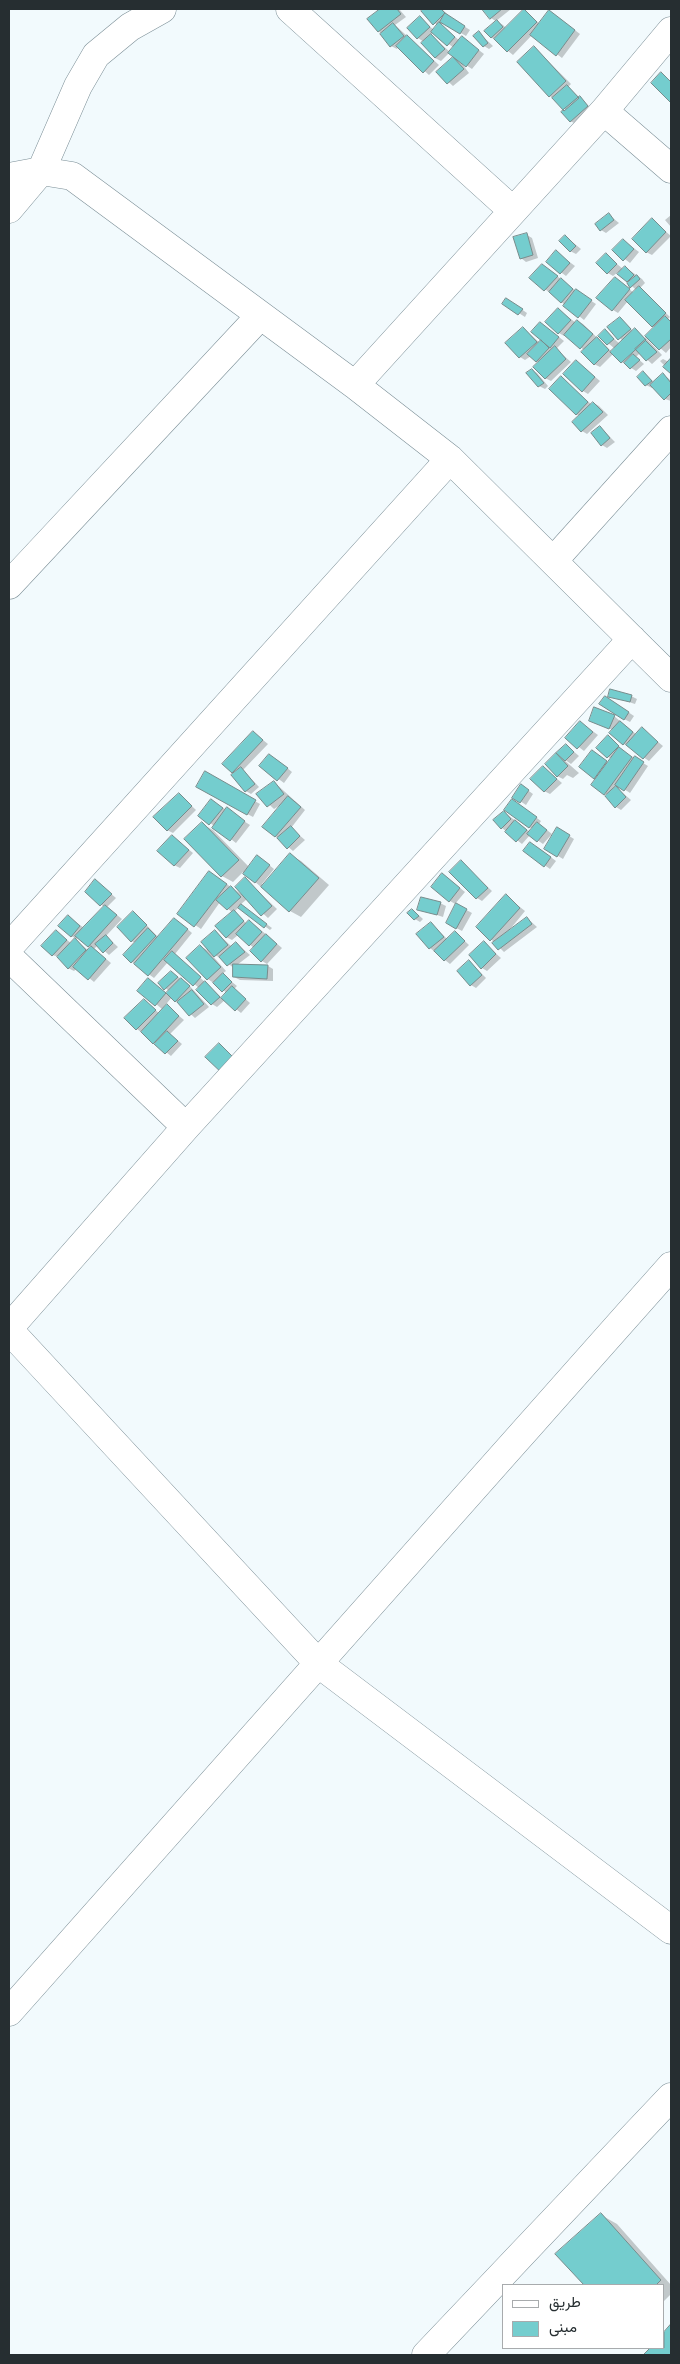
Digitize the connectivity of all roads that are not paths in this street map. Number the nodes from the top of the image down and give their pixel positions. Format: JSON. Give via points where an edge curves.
{"nodes":[{"id":1,"x":162,"y":9,"type":"edge"},
{"id":2,"x":290,"y":9,"type":"edge"},
{"id":3,"x":671,"y":31,"type":"edge"},
{"id":4,"x":604,"y":110,"type":"junction"},
{"id":5,"x":671,"y":169,"type":"edge"},
{"id":6,"x":41,"y":171,"type":"junction"},
{"id":7,"x":9,"y":177,"type":"edge"},
{"id":8,"x":9,"y":209,"type":"edge"},
{"id":9,"x":512,"y":210,"type":"junction"},
{"id":10,"x":260,"y":316,"type":"junction"},
{"id":11,"x":355,"y":386,"type":"junction"},
{"id":12,"x":671,"y":430,"type":"edge"},
{"id":13,"x":450,"y":459,"type":"junction"},
{"id":14,"x":554,"y":560,"type":"junction"},
{"id":15,"x":9,"y":585,"type":"edge"},
{"id":16,"x":632,"y":639,"type":"junction"},
{"id":17,"x":671,"y":678,"type":"edge"},
{"id":18,"x":9,"y":946,"type":"edge"},
{"id":19,"x":9,"y":957,"type":"edge"},
{"id":20,"x":186,"y":1127,"type":"junction"},
{"id":21,"x":671,"y":1266,"type":"edge"},
{"id":22,"x":9,"y":1329,"type":"edge"},
{"id":23,"x":319,"y":1664,"type":"junction"},
{"id":24,"x":671,"y":1930,"type":"edge"},
{"id":25,"x":9,"y":2012,"type":"edge"},
{"id":26,"x":671,"y":2097,"type":"edge"},
{"id":27,"x":426,"y":2355,"type":"edge"}],
"edges":[{"from":1,"to":6,"type":"street","via":[[130,27],[96,55],[78,86]]},
{"from":2,"to":9,"type":"street"},
{"from":3,"to":4,"type":"street"},
{"from":4,"to":5,"type":"street"},
{"from":4,"to":9,"type":"street"},
{"from":6,"to":7,"type":"street"},
{"from":6,"to":8,"type":"street"},
{"from":6,"to":10,"type":"street","via":[[72,176]]},
{"from":9,"to":11,"type":"street"},
{"from":10,"to":11,"type":"street"},
{"from":10,"to":15,"type":"street"},
{"from":11,"to":13,"type":"street"},
{"from":12,"to":14,"type":"street"},
{"from":13,"to":14,"type":"street"},
{"from":13,"to":18,"type":"street"},
{"from":14,"to":16,"type":"street"},
{"from":16,"to":17,"type":"street"},
{"from":16,"to":20,"type":"street"},
{"from":19,"to":20,"type":"street"},
{"from":20,"to":22,"type":"street"},
{"from":21,"to":23,"type":"street"},
{"from":22,"to":23,"type":"street"},
{"from":23,"to":24,"type":"street"},
{"from":23,"to":25,"type":"street"},
{"from":26,"to":27,"type":"street"}]}
